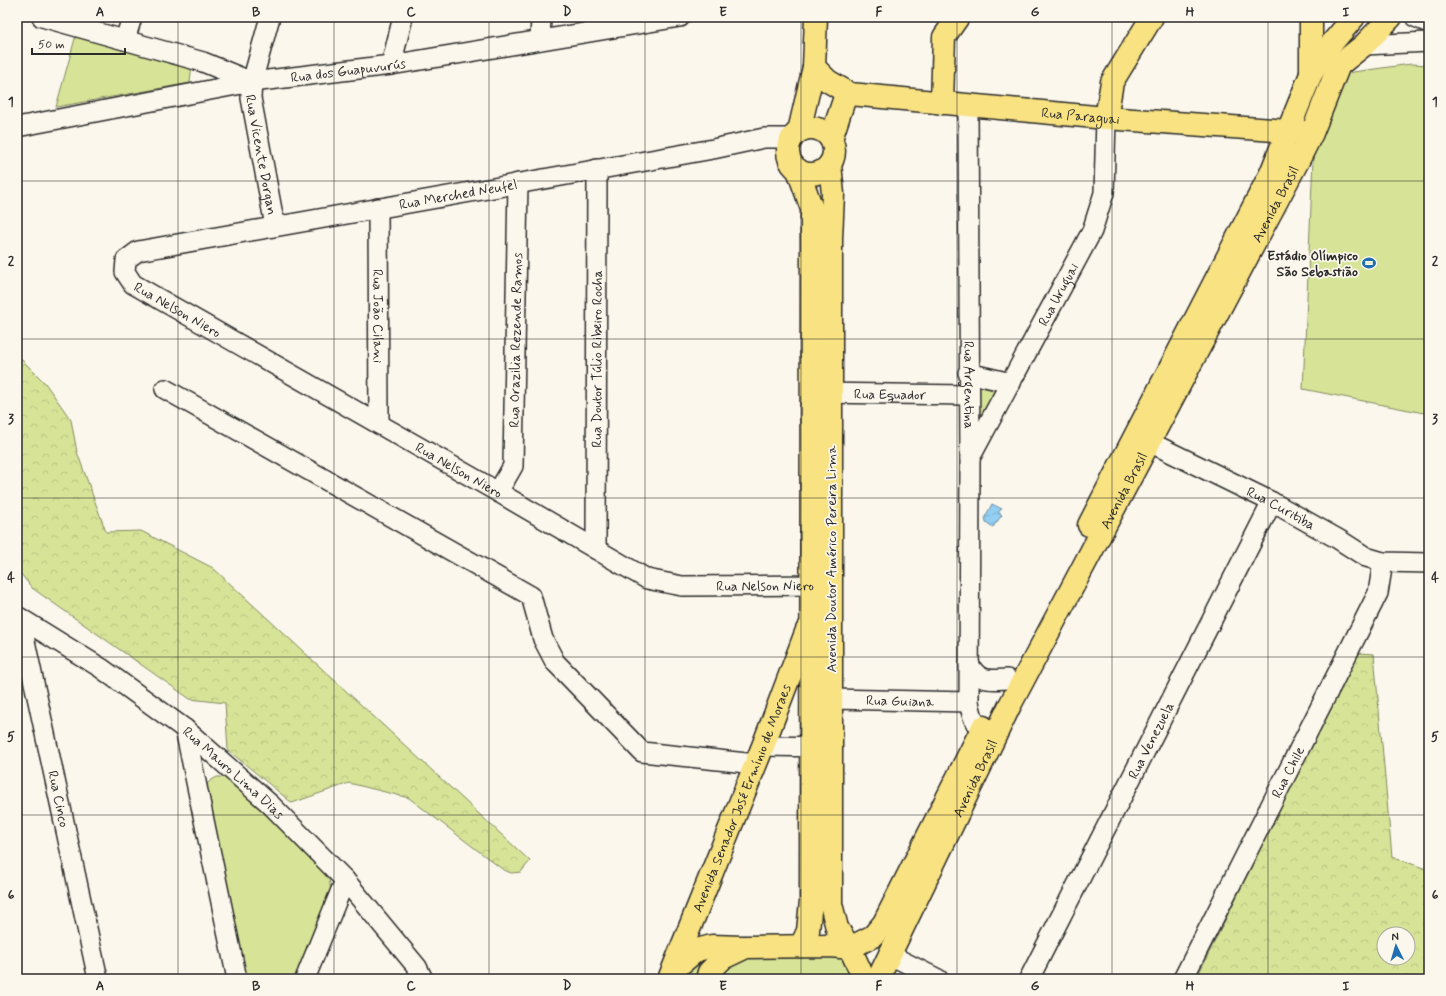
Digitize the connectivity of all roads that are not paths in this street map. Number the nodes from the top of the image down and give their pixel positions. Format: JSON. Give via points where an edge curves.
{"nodes":[{"id":1,"x":42,"y":17,"type":"edge"},
{"id":2,"x":132,"y":17,"type":"edge"},
{"id":3,"x":270,"y":17,"type":"edge"},
{"id":4,"x":403,"y":17,"type":"edge"},
{"id":5,"x":540,"y":17,"type":"edge"},
{"id":6,"x":680,"y":17,"type":"edge"},
{"id":7,"x":816,"y":17,"type":"edge"},
{"id":8,"x":958,"y":17,"type":"edge"},
{"id":9,"x":1152,"y":17,"type":"edge"},
{"id":10,"x":1311,"y":17,"type":"edge"},
{"id":11,"x":1354,"y":17,"type":"edge"},
{"id":12,"x":1391,"y":17,"type":"edge"},
{"id":13,"x":1415,"y":17,"type":"edge"},
{"id":14,"x":1429,"y":23,"type":"edge"},
{"id":15,"x":125,"y":40,"type":"junction"},
{"id":16,"x":540,"y":40,"type":"junction"},
{"id":17,"x":1429,"y":42,"type":"edge"},
{"id":18,"x":1364,"y":45,"type":"junction"},
{"id":19,"x":391,"y":65,"type":"junction"},
{"id":20,"x":814,"y":66,"type":"junction"},
{"id":21,"x":1311,"y":74,"type":"junction"},
{"id":22,"x":252,"y":82,"type":"junction"},
{"id":23,"x":850,"y":94,"type":"junction"},
{"id":24,"x":942,"y":103,"type":"junction"},
{"id":25,"x":968,"y":106,"type":"junction"},
{"id":26,"x":1106,"y":118,"type":"junction"},
{"id":27,"x":17,"y":127,"type":"edge"},
{"id":28,"x":1288,"y":130,"type":"junction"},
{"id":29,"x":1312,"y":133,"type":"junction"},
{"id":30,"x":796,"y":134,"type":"junction"},
{"id":31,"x":831,"y":139,"type":"junction"},
{"id":32,"x":830,"y":164,"type":"junction"},
{"id":33,"x":597,"y":170,"type":"junction"},
{"id":34,"x":798,"y":170,"type":"junction"},
{"id":35,"x":518,"y":183,"type":"junction"},
{"id":36,"x":378,"y":208,"type":"junction"},
{"id":37,"x":275,"y":226,"type":"junction"},
{"id":38,"x":126,"y":260,"type":"joint"},
{"id":39,"x":968,"y":373,"type":"junction"},
{"id":40,"x":1011,"y":383,"type":"junction"},
{"id":41,"x":165,"y":389,"type":"dead end"},
{"id":42,"x":821,"y":393,"type":"junction"},
{"id":43,"x":968,"y":395,"type":"junction"},
{"id":44,"x":380,"y":424,"type":"junction"},
{"id":45,"x":1142,"y":439,"type":"junction"},
{"id":46,"x":970,"y":459,"type":"junction"},
{"id":47,"x":498,"y":492,"type":"junction"},
{"id":48,"x":1272,"y":502,"type":"junction"},
{"id":49,"x":596,"y":549,"type":"junction"},
{"id":50,"x":1383,"y":562,"type":"junction"},
{"id":51,"x":1429,"y":562,"type":"edge"},
{"id":52,"x":822,"y":585,"type":"junction"},
{"id":53,"x":812,"y":616,"type":"junction"},
{"id":54,"x":19,"y":617,"type":"edge"},
{"id":55,"x":969,"y":664,"type":"junction"},
{"id":56,"x":1007,"y":679,"type":"junction"},
{"id":57,"x":831,"y":699,"type":"junction"},
{"id":58,"x":968,"y":702,"type":"junction"},
{"id":59,"x":185,"y":729,"type":"junction"},
{"id":60,"x":988,"y":734,"type":"junction"},
{"id":61,"x":821,"y":747,"type":"junction"},
{"id":62,"x":759,"y":755,"type":"junction"},
{"id":63,"x":821,"y":805,"type":"junction"},
{"id":64,"x":934,"y":843,"type":"junction"},
{"id":65,"x":345,"y":880,"type":"junction"},
{"id":66,"x":801,"y":946,"type":"junction"},
{"id":67,"x":746,"y":947,"type":"junction"},
{"id":68,"x":850,"y":948,"type":"junction"},
{"id":69,"x":890,"y":955,"type":"junction"},
{"id":70,"x":420,"y":973,"type":"edge"},
{"id":71,"x":671,"y":974,"type":"edge"},
{"id":72,"x":98,"y":979,"type":"edge"},
{"id":73,"x":237,"y":979,"type":"edge"},
{"id":74,"x":304,"y":979,"type":"edge"},
{"id":75,"x":438,"y":979,"type":"edge"},
{"id":76,"x":706,"y":979,"type":"edge"},
{"id":77,"x":862,"y":979,"type":"edge"},
{"id":78,"x":878,"y":979,"type":"edge"},
{"id":79,"x":938,"y":979,"type":"edge"},
{"id":80,"x":1029,"y":979,"type":"edge"},
{"id":81,"x":1183,"y":979,"type":"edge"}],
"edges":[{"from":1,"to":15,"type":"street"},
{"from":2,"to":15,"type":"street"},
{"from":3,"to":22,"type":"street","name":"Rua Vicente Dorgan"},
{"from":4,"to":19,"type":"street"},
{"from":5,"to":16,"type":"street"},
{"from":6,"to":16,"type":"street","name":"Rua dos Guapuvurús"},
{"from":7,"to":20,"type":"main road"},
{"from":8,"to":24,"type":"main road","via":[[944,37]]},
{"from":9,"to":26,"type":"main road","via":[[1112,82]]},
{"from":10,"to":21,"type":"main road"},
{"from":11,"to":21,"type":"main road","name":"Avenida Brasil","via":[[1326,50]]},
{"from":12,"to":18,"type":"main road","name":"Avenida Brasil"},
{"from":13,"to":14,"type":"street"},
{"from":15,"to":22,"type":"street","via":[[203,62]]},
{"from":16,"to":19,"type":"street","name":"Rua dos Guapuvurús"},
{"from":17,"to":18,"type":"street"},
{"from":18,"to":29,"type":"main road","name":"Avenida Brasil","via":[[1339,65]]},
{"from":19,"to":22,"type":"street","name":"Rua dos Guapuvurús"},
{"from":20,"to":23,"type":"main road","name":"Rua Paraguai","via":[[828,81]]},
{"from":20,"to":30,"type":"main road"},
{"from":21,"to":28,"type":"main road","name":"Avenida Brasil"},
{"from":22,"to":27,"type":"street","name":"Rua dos Guapuvurús"},
{"from":22,"to":37,"type":"street","name":"Rua Vicente Dorgan","via":[[251,98]]},
{"from":23,"to":24,"type":"main road","name":"Rua Paraguai"},
{"from":23,"to":31,"type":"main road","via":[[844,100]]},
{"from":24,"to":25,"type":"main road","name":"Rua Paraguai"},
{"from":25,"to":26,"type":"main road","name":"Rua Paraguai"},
{"from":25,"to":39,"type":"street","name":"Rua Argentina"},
{"from":26,"to":28,"type":"main road","name":"Rua Paraguai"},
{"from":26,"to":40,"type":"street","name":"Rua Uruguai","via":[[1104,193],[1092,231]]},
{"from":28,"to":29,"type":"main road","name":"Rua Paraguai"},
{"from":28,"to":45,"type":"main road","name":"Avenida Brasil","via":[[1271,174]]},
{"from":29,"to":45,"type":"main road","name":"Avenida Brasil"},
{"from":30,"to":31,"type":"main road","via":[[808,128],[817,128]]},
{"from":30,"to":33,"type":"street","name":"Rua Merched Neufel"},
{"from":30,"to":34,"type":"main road","via":[[789,146],[789,157]]},
{"from":31,"to":32,"type":"main road","via":[[834,156]]},
{"from":32,"to":34,"type":"main road","via":[[815,174]]},
{"from":32,"to":42,"type":"main road","name":"Avenida Doutor Américo Pereira Lima","via":[[833,194]]},
{"from":33,"to":35,"type":"street","name":"Rua Merched Neufel"},
{"from":33,"to":49,"type":"street","name":"Rua Doutor Túlio Ribeiro Rocha"},
{"from":34,"to":42,"type":"main road","name":"Avenida Doutor Américo Pereira Lima","via":[[812,210]]},
{"from":35,"to":36,"type":"street","name":"Rua Merched Neufel"},
{"from":35,"to":47,"type":"street","name":"Rua Orazilia Rezende Ramos","via":[[513,466]]},
{"from":36,"to":37,"type":"street","name":"Rua Merched Neufel"},
{"from":36,"to":44,"type":"street","name":"Rua João Cilani"},
{"from":37,"to":38,"type":"street","name":"Rua Merched Neufel","via":[[138,251]]},
{"from":38,"to":44,"type":"street","name":"Rua Nelson Niero","via":[[125,272],[133,284]]},
{"from":39,"to":40,"type":"street"},
{"from":39,"to":43,"type":"street","name":"Rua Argentina"},
{"from":40,"to":46,"type":"street","name":"Rua Uruguai"},
{"from":41,"to":62,"type":"street","via":[[532,596],[543,639],[555,662],[642,752]]},
{"from":42,"to":43,"type":"street","name":"Rua Equador"},
{"from":42,"to":52,"type":"main road","name":"Avenida Doutor Américo Pereira Lima"},
{"from":43,"to":46,"type":"street","name":"Rua Argentina"},
{"from":44,"to":47,"type":"street","name":"Rua Nelson Niero"},
{"from":45,"to":48,"type":"street","name":"Rua Curitiba"},
{"from":45,"to":56,"type":"main road","name":"Avenida Brasil"},
{"from":45,"to":60,"type":"main road","name":"Avenida Brasil","via":[[1014,698]]},
{"from":46,"to":55,"type":"street","name":"Rua Argentina"},
{"from":47,"to":49,"type":"street","name":"Rua Nelson Niero"},
{"from":48,"to":50,"type":"street","name":"Rua Curitiba","via":[[1366,557]]},
{"from":48,"to":80,"type":"street","name":"Rua Venezuela"},
{"from":49,"to":52,"type":"street","name":"Rua Nelson Niero","via":[[648,578],[682,586]]},
{"from":50,"to":51,"type":"street","name":"Rua Curitiba"},
{"from":50,"to":81,"type":"street","name":"Rua Chile","via":[[1378,593]]},
{"from":52,"to":53,"type":"main road","name":"Avenida Doutor Américo Pereira Lima"},
{"from":52,"to":57,"type":"main road","name":"Avenida Doutor Américo Pereira Lima"},
{"from":53,"to":61,"type":"main road","name":"Avenida Doutor Américo Pereira Lima"},
{"from":53,"to":62,"type":"main road","name":"Avenida Senador José Ermínio de Moraes"},
{"from":54,"to":59,"type":"street","name":"Rua Mauro Lima Dias","via":[[101,668]]},
{"from":54,"to":72,"type":"street","name":"Rua Cinco"},
{"from":55,"to":56,"type":"street","via":[[981,678]]},
{"from":55,"to":58,"type":"street","name":"Rua Argentina"},
{"from":56,"to":60,"type":"main road","name":"Avenida Brasil"},
{"from":57,"to":58,"type":"street","name":"Rua Guiana"},
{"from":57,"to":61,"type":"main road","name":"Avenida Doutor Américo Pereira Lima"},
{"from":58,"to":60,"type":"street","name":"Rua Argentina","via":[[972,718]]},
{"from":59,"to":65,"type":"street","name":"Rua Mauro Lima Dias","via":[[270,804]]},
{"from":59,"to":73,"type":"street"},
{"from":60,"to":64,"type":"main road","name":"Avenida Brasil"},
{"from":61,"to":62,"type":"street"},
{"from":61,"to":63,"type":"main road","name":"Avenida Doutor Américo Pereira Lima"},
{"from":62,"to":71,"type":"main road","name":"Avenida Senador José Ermínio de Moraes"},
{"from":63,"to":66,"type":"main road","name":"Avenida Doutor Américo Pereira Lima","via":[[808,931]]},
{"from":63,"to":68,"type":"main road","name":"Avenida Doutor Américo Pereira Lima","via":[[831,904],[836,928]]},
{"from":64,"to":68,"type":"main road","name":"Avenida Brasil","via":[[884,923],[873,936]]},
{"from":64,"to":69,"type":"main road","name":"Avenida Brasil"},
{"from":65,"to":70,"type":"street","name":"Rua Mauro Lima Dias"},
{"from":65,"to":74,"type":"street"},
{"from":66,"to":67,"type":"main road"},
{"from":66,"to":68,"type":"main road"},
{"from":67,"to":71,"type":"main road","via":[[712,946],[697,950]]},
{"from":67,"to":76,"type":"main road","via":[[723,958],[709,972]]},
{"from":68,"to":77,"type":"main road","name":"Avenida Doutor Américo Pereira Lima"},
{"from":69,"to":78,"type":"main road","name":"Avenida Brasil"},
{"from":69,"to":79,"type":"street"},
{"from":70,"to":75,"type":"street"}]}
